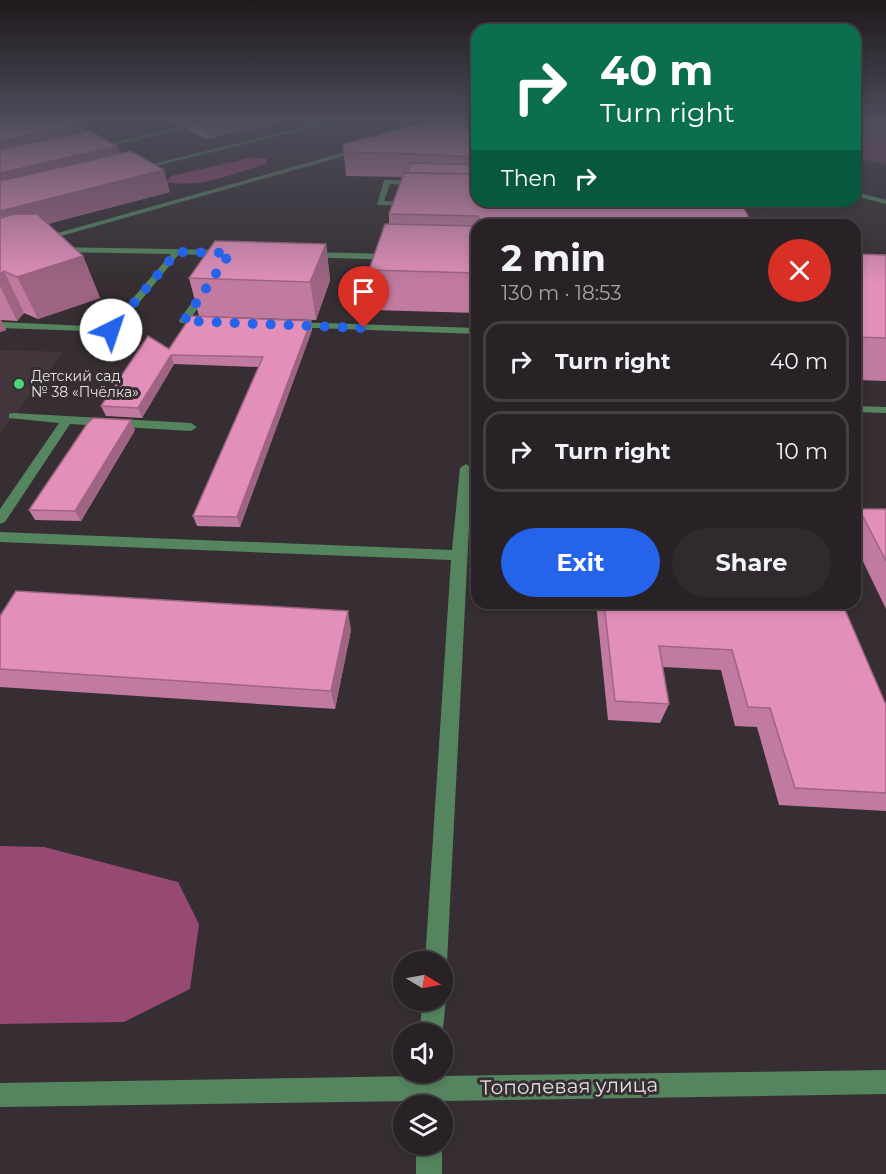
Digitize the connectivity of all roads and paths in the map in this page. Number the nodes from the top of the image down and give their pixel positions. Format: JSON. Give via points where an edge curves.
{"nodes":[{"id":1,"x":270,"y":175,"type":"edge"},
{"id":2,"x":432,"y":184,"type":"edge"},
{"id":3,"x":861,"y":196,"type":"edge"},
{"id":4,"x":886,"y":202,"type":"edge"},
{"id":5,"x":416,"y":204,"type":"edge"},
{"id":6,"x":44,"y":238,"type":"edge"},
{"id":7,"x":47,"y":249,"type":"edge"},
{"id":8,"x":177,"y":252,"type":"junction"},
{"id":9,"x":300,"y":255,"type":"edge"},
{"id":10,"x":406,"y":257,"type":"edge"},
{"id":11,"x":219,"y":322,"type":"edge"},
{"id":12,"x":1,"y":325,"type":"edge"},
{"id":13,"x":278,"y":325,"type":"edge"},
{"id":14,"x":471,"y":331,"type":"edge"},
{"id":15,"x":861,"y":409,"type":"edge"},
{"id":16,"x":886,"y":410,"type":"edge"},
{"id":17,"x":13,"y":416,"type":"dead end"},
{"id":18,"x":68,"y":420,"type":"junction"},
{"id":19,"x":191,"y":427,"type":"dead end"},
{"id":20,"x":466,"y":468,"type":"dead end"},
{"id":21,"x":0,"y":519,"type":"edge"},
{"id":22,"x":0,"y":537,"type":"edge"},
{"id":23,"x":459,"y":555,"type":"junction"},
{"id":24,"x":437,"y":951,"type":"edge"},
{"id":25,"x":886,"y":1082,"type":"edge"},
{"id":26,"x":430,"y":1088,"type":"edge"},
{"id":27,"x":0,"y":1095,"type":"edge"},
{"id":28,"x":429,"y":1155,"type":"edge"},
{"id":29,"x":429,"y":1174,"type":"edge"}],
"edges":[{"from":1,"to":6,"type":"street"},
{"from":2,"to":5,"type":"street","via":[[387,182],[380,203]]},
{"from":3,"to":4,"type":"street"},
{"from":7,"to":8,"type":"street"},
{"from":8,"to":11,"type":"street","via":[[230,253],[184,321]]},
{"from":8,"to":12,"type":"street","via":[[111,330]]},
{"from":9,"to":10,"type":"street"},
{"from":13,"to":14,"type":"street"},
{"from":15,"to":16,"type":"street"},
{"from":17,"to":18,"type":"street"},
{"from":18,"to":19,"type":"street"},
{"from":18,"to":21,"type":"street"},
{"from":20,"to":23,"type":"street"},
{"from":22,"to":23,"type":"street"},
{"from":23,"to":24,"type":"street"},
{"from":25,"to":26,"type":"street","name":"Тополевая улица"},
{"from":26,"to":27,"type":"street","name":"Тополевая улица"},
{"from":28,"to":29,"type":"street"}]}
